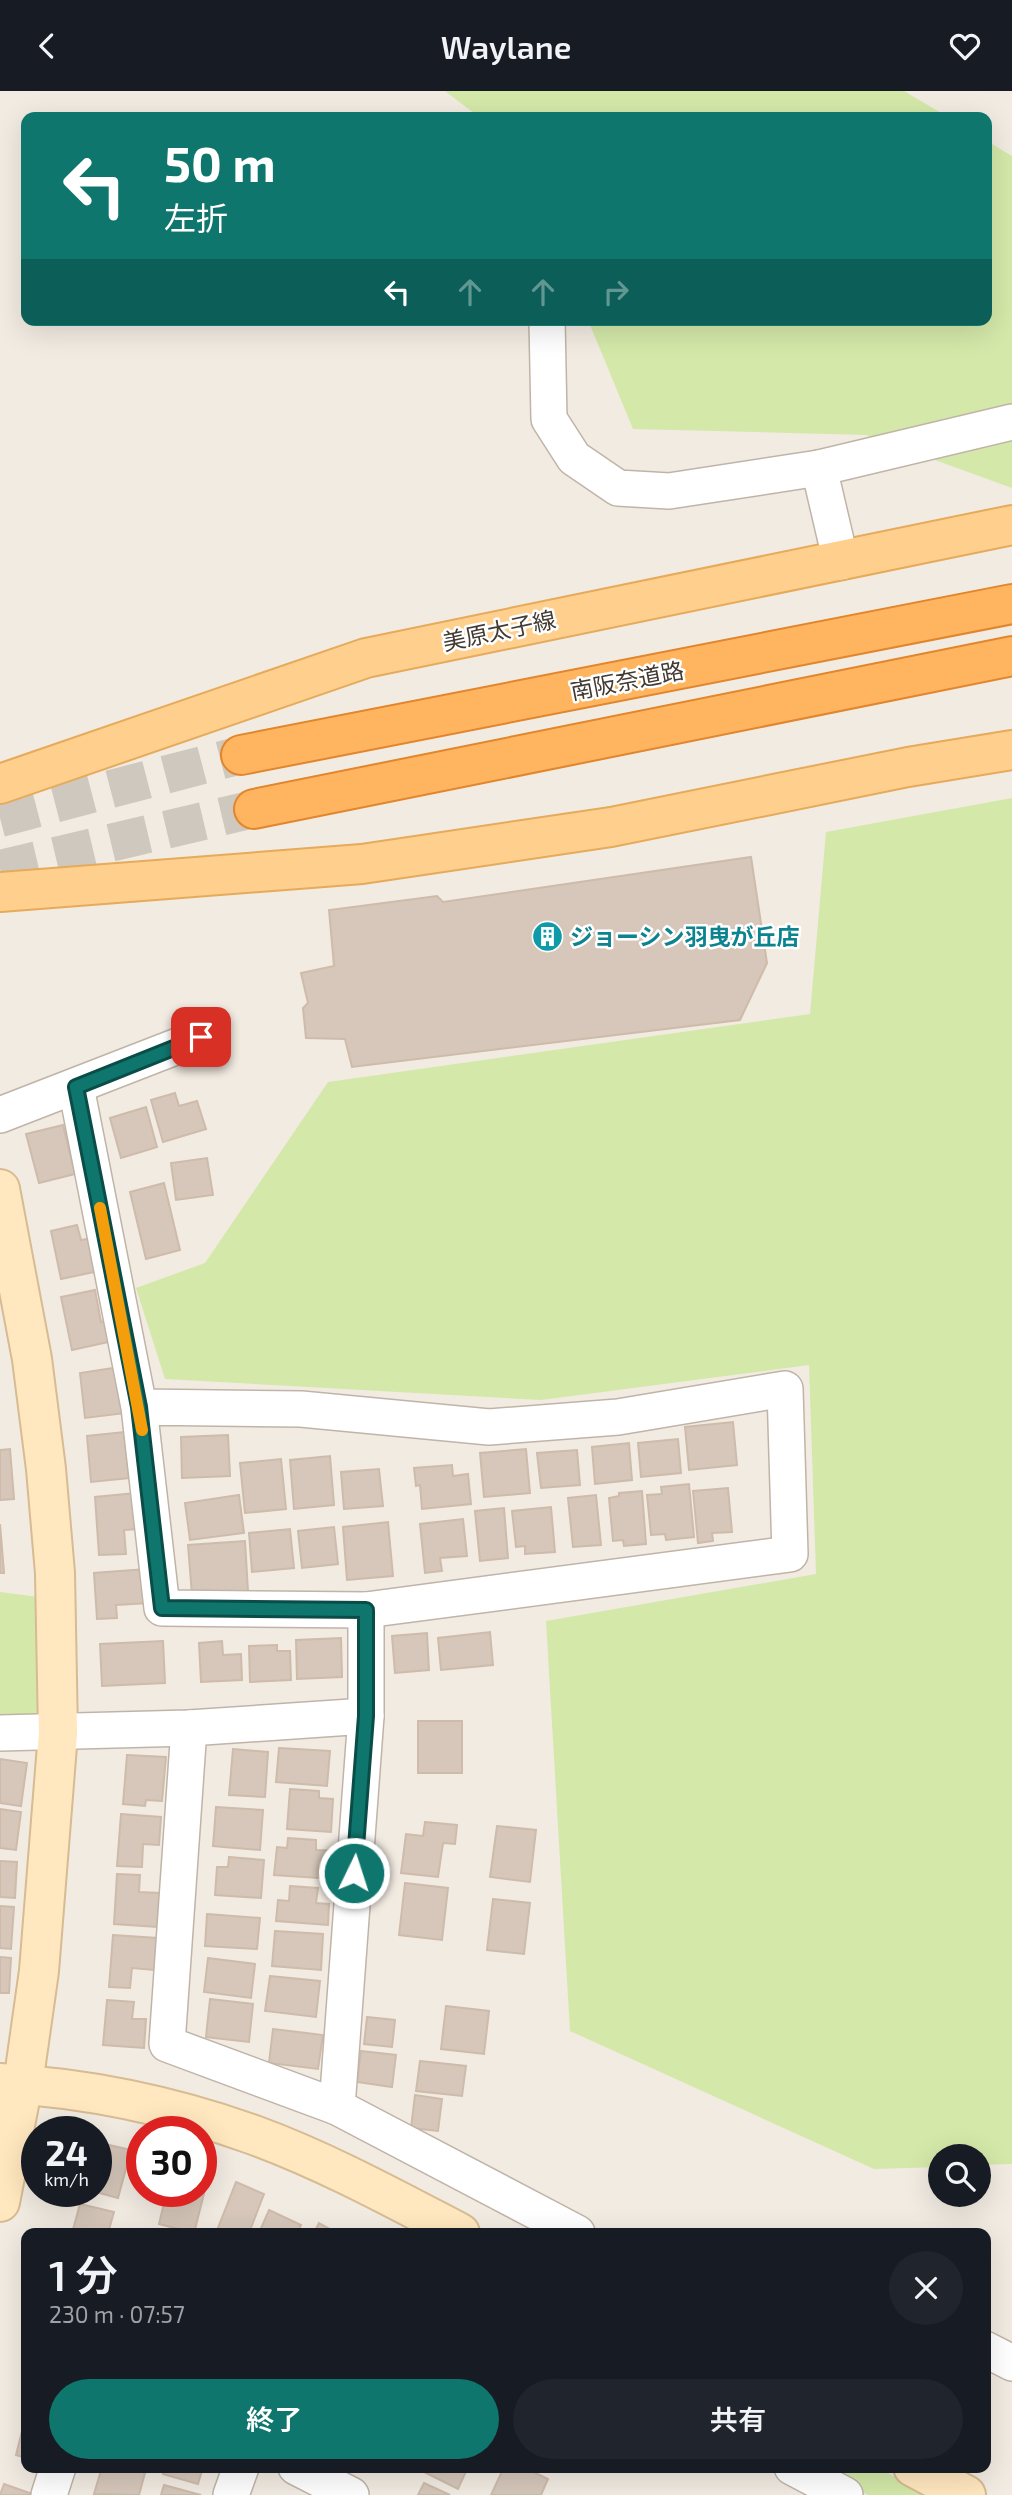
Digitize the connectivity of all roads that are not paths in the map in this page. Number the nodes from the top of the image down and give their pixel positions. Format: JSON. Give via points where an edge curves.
{"nodes":[{"id":1,"x":547,"y":326,"type":"edge"},
{"id":2,"x":1012,"y":422,"type":"edge"},
{"id":3,"x":819,"y":468,"type":"junction"},
{"id":4,"x":1012,"y":525,"type":"edge"},
{"id":5,"x":841,"y":562,"type":"junction"},
{"id":6,"x":1012,"y":604,"type":"edge"},
{"id":7,"x":1012,"y":656,"type":"edge"},
{"id":8,"x":1012,"y":750,"type":"edge"},
{"id":9,"x":241,"y":755,"type":"tunnel mouth"},
{"id":10,"x":0,"y":784,"type":"edge"},
{"id":11,"x":254,"y":809,"type":"tunnel mouth"},
{"id":12,"x":0,"y":892,"type":"edge"},
{"id":13,"x":201,"y":1037,"type":"dead end"},
{"id":14,"x":76,"y":1087,"type":"junction"},
{"id":15,"x":0,"y":1115,"type":"edge"},
{"id":16,"x":0,"y":1189,"type":"edge"},
{"id":17,"x":139,"y":1407,"type":"junction"},
{"id":18,"x":366,"y":1610,"type":"junction"},
{"id":19,"x":366,"y":1716,"type":"junction"},
{"id":20,"x":189,"y":1728,"type":"junction"},
{"id":21,"x":0,"y":1733,"type":"edge"},
{"id":22,"x":58,"y":1733,"type":"junction"},
{"id":23,"x":12,"y":2083,"type":"edge"},
{"id":24,"x":337,"y":2107,"type":"junction"},
{"id":25,"x":0,"y":2202,"type":"edge"},
{"id":26,"x":450,"y":2228,"type":"edge"},
{"id":27,"x":567,"y":2228,"type":"edge"},
{"id":28,"x":991,"y":2352,"type":"edge"},
{"id":29,"x":1012,"y":2363,"type":"edge"},
{"id":30,"x":56,"y":2473,"type":"edge"},
{"id":31,"x":239,"y":2473,"type":"edge"},
{"id":32,"x":308,"y":2473,"type":"edge"},
{"id":33,"x":802,"y":2473,"type":"edge"},
{"id":34,"x":924,"y":2473,"type":"edge"},
{"id":35,"x":833,"y":2492,"type":"edge"},
{"id":36,"x":49,"y":2495,"type":"edge"},
{"id":37,"x":231,"y":2495,"type":"edge"},
{"id":38,"x":351,"y":2495,"type":"edge"},
{"id":39,"x":966,"y":2495,"type":"edge"}],
"edges":[{"from":1,"to":3,"type":"street","via":[[549,419],[574,458],[618,488],[668,491]]},
{"from":2,"to":3,"type":"street"},
{"from":3,"to":5,"type":"street"},
{"from":4,"to":5,"type":"main road","name":"美原太子線"},
{"from":5,"to":10,"type":"main road","name":"美原太子線","via":[[366,658]]},
{"from":6,"to":9,"type":"highway","name":"南阪奈道路"},
{"from":7,"to":11,"type":"highway"},
{"from":8,"to":12,"type":"main road","via":[[611,827],[362,865]]},
{"from":13,"to":14,"type":"street"},
{"from":14,"to":15,"type":"street"},
{"from":14,"to":17,"type":"street"},
{"from":16,"to":22,"type":"street","via":[[32,1359],[46,1469],[55,1573]]},
{"from":17,"to":18,"type":"street","via":[[162,1608]]},
{"from":17,"to":18,"type":"street","via":[[301,1409],[489,1427],[618,1417],[785,1389],[790,1554]]},
{"from":18,"to":19,"type":"street"},
{"from":19,"to":20,"type":"street"},
{"from":19,"to":24,"type":"street"},
{"from":20,"to":22,"type":"street"},
{"from":20,"to":24,"type":"street","via":[[166,2044]]},
{"from":21,"to":22,"type":"street"},
{"from":22,"to":23,"type":"street","via":[[39,1971]]},
{"from":23,"to":25,"type":"street"},
{"from":23,"to":26,"type":"street","via":[[167,2109],[254,2135],[360,2181]]},
{"from":24,"to":27,"type":"street"},
{"from":28,"to":29,"type":"street"},
{"from":30,"to":36,"type":"street"},
{"from":31,"to":37,"type":"street"},
{"from":32,"to":38,"type":"street"},
{"from":33,"to":35,"type":"street"},
{"from":34,"to":39,"type":"street"}]}
